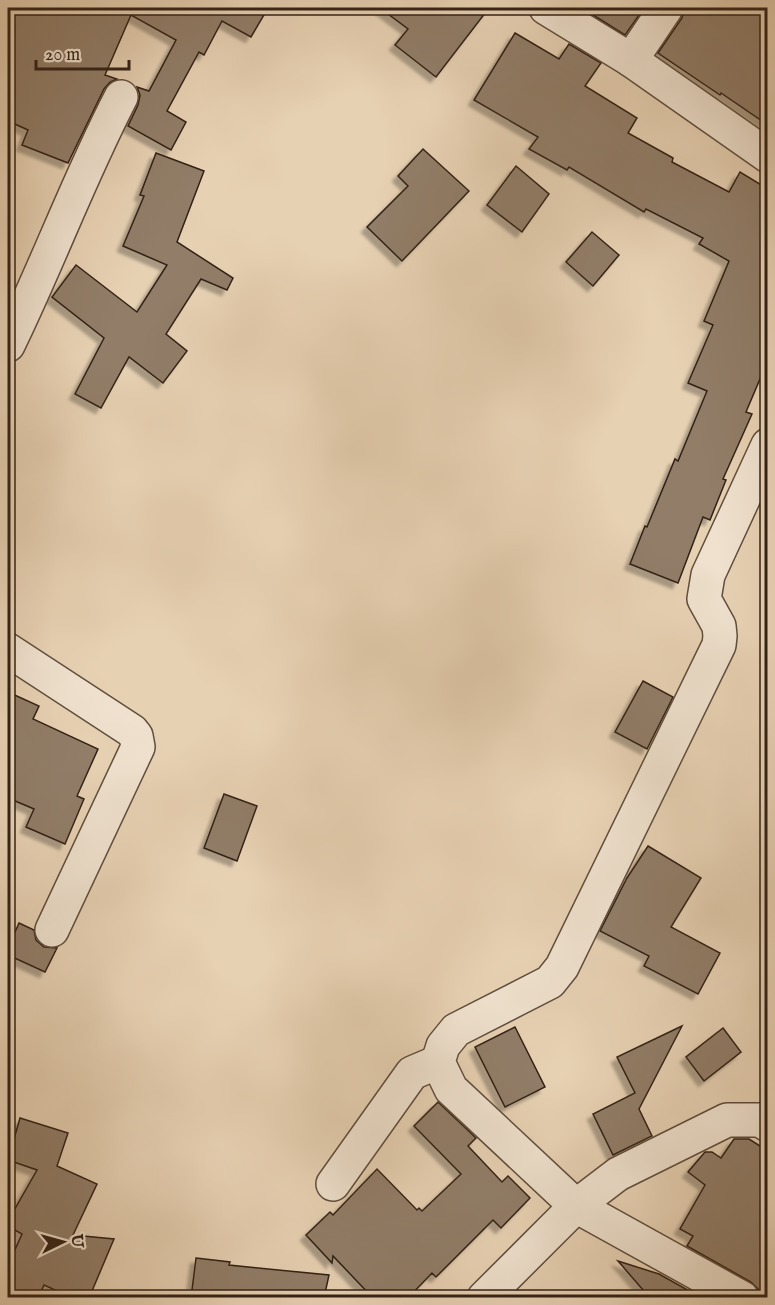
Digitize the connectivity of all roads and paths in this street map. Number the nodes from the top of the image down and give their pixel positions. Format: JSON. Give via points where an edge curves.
{"nodes":[{"id":1,"x":546,"y":8,"type":"edge"},
{"id":2,"x":666,"y":8,"type":"edge"},
{"id":3,"x":630,"y":60,"type":"junction"},
{"id":4,"x":121,"y":97,"type":"dead end"},
{"id":5,"x":768,"y":156,"type":"edge"},
{"id":6,"x":8,"y":345,"type":"edge"},
{"id":7,"x":768,"y":445,"type":"edge"},
{"id":8,"x":8,"y":650,"type":"edge"},
{"id":9,"x":51,"y":930,"type":"dead end"},
{"id":10,"x":438,"y":1062,"type":"junction"},
{"id":11,"x":768,"y":1125,"type":"edge"},
{"id":12,"x":333,"y":1184,"type":"dead end"},
{"id":13,"x":576,"y":1206,"type":"junction"},
{"id":14,"x":484,"y":1298,"type":"edge"},
{"id":15,"x":742,"y":1298,"type":"edge"}],
"edges":[{"from":1,"to":3,"type":"street"},
{"from":2,"to":3,"type":"street"},
{"from":3,"to":5,"type":"street"},
{"from":4,"to":6,"type":"street"},
{"from":7,"to":10,"type":"street","via":[[708,575],[704,599],[719,626],[719,645],[562,967],[550,981],[456,1030],[443,1046]]},
{"from":8,"to":9,"type":"street","via":[[132,731],[138,741]]},
{"from":10,"to":12,"type":"street","via":[[412,1072]]},
{"from":10,"to":13,"type":"street","via":[[451,1089]]},
{"from":11,"to":13,"type":"street","via":[[760,1120],[727,1120],[618,1174]]},
{"from":13,"to":14,"type":"street"},
{"from":13,"to":15,"type":"street"}]}
